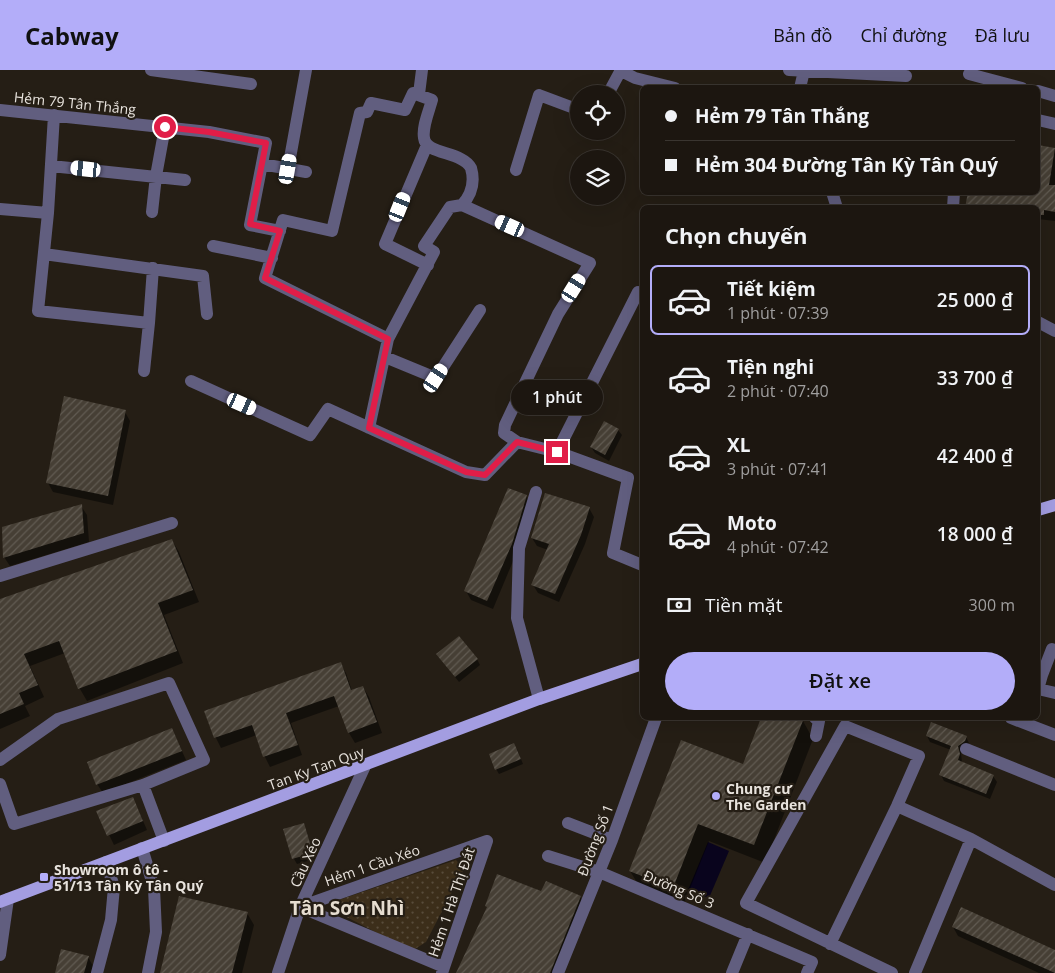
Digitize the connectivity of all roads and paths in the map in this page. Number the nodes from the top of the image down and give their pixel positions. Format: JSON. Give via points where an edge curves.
{"nodes":[{"id":1,"x":151,"y":70,"type":"edge"},
{"id":2,"x":306,"y":70,"type":"edge"},
{"id":3,"x":422,"y":70,"type":"edge"},
{"id":4,"x":789,"y":70,"type":"edge"},
{"id":5,"x":621,"y":71,"type":"edge"},
{"id":6,"x":804,"y":71,"type":"edge"},
{"id":7,"x":969,"y":74,"type":"dead end"},
{"id":8,"x":906,"y":76,"type":"dead end"},
{"id":9,"x":251,"y":84,"type":"dead end"},
{"id":10,"x":613,"y":85,"type":"edge"},
{"id":11,"x":663,"y":85,"type":"edge"},
{"id":12,"x":801,"y":85,"type":"edge"},
{"id":13,"x":1011,"y":85,"type":"edge"},
{"id":14,"x":1040,"y":92,"type":"edge"},
{"id":15,"x":419,"y":94,"type":"junction"},
{"id":16,"x":1055,"y":96,"type":"edge"},
{"id":17,"x":570,"y":107,"type":"edge"},
{"id":18,"x":0,"y":110,"type":"edge"},
{"id":19,"x":54,"y":115,"type":"junction"},
{"id":20,"x":1040,"y":120,"type":"edge"},
{"id":21,"x":1055,"y":124,"type":"edge"},
{"id":22,"x":165,"y":127,"type":"junction"},
{"id":23,"x":427,"y":145,"type":"junction"},
{"id":24,"x":262,"y":164,"type":"junction"},
{"id":25,"x":51,"y":166,"type":"junction"},
{"id":26,"x":288,"y":169,"type":"junction"},
{"id":27,"x":516,"y":170,"type":"dead end"},
{"id":28,"x":306,"y":172,"type":"dead end"},
{"id":29,"x":156,"y":176,"type":"junction"},
{"id":30,"x":185,"y":180,"type":"dead end"},
{"id":31,"x":462,"y":204,"type":"junction"},
{"id":32,"x":0,"y":209,"type":"edge"},
{"id":33,"x":152,"y":212,"type":"dead end"},
{"id":34,"x":48,"y":213,"type":"junction"},
{"id":35,"x":282,"y":226,"type":"junction"},
{"id":36,"x":213,"y":246,"type":"dead end"},
{"id":37,"x":44,"y":254,"type":"junction"},
{"id":38,"x":272,"y":258,"type":"junction"},
{"id":39,"x":428,"y":265,"type":"junction"},
{"id":40,"x":153,"y":268,"type":"junction"},
{"id":41,"x":638,"y":292,"type":"dead end"},
{"id":42,"x":480,"y":310,"type":"dead end"},
{"id":43,"x":207,"y":314,"type":"dead end"},
{"id":44,"x":149,"y":323,"type":"junction"},
{"id":45,"x":1040,"y":323,"type":"edge"},
{"id":46,"x":1055,"y":331,"type":"edge"},
{"id":47,"x":388,"y":339,"type":"junction"},
{"id":48,"x":385,"y":357,"type":"junction"},
{"id":49,"x":144,"y":371,"type":"dead end"},
{"id":50,"x":191,"y":381,"type":"dead end"},
{"id":51,"x":369,"y":428,"type":"junction"},
{"id":52,"x":517,"y":442,"type":"junction"},
{"id":53,"x":557,"y":452,"type":"junction"},
{"id":54,"x":536,"y":492,"type":"dead end"},
{"id":55,"x":1055,"y":505,"type":"edge"},
{"id":56,"x":1040,"y":509,"type":"edge"},
{"id":57,"x":172,"y":523,"type":"dead end"},
{"id":58,"x":640,"y":564,"type":"edge"},
{"id":59,"x":0,"y":576,"type":"edge"},
{"id":60,"x":1052,"y":649,"type":"dead end"},
{"id":61,"x":640,"y":665,"type":"edge"},
{"id":62,"x":1040,"y":674,"type":"edge"},
{"id":63,"x":1040,"y":689,"type":"edge"},
{"id":64,"x":1055,"y":692,"type":"edge"},
{"id":65,"x":539,"y":700,"type":"junction"},
{"id":66,"x":655,"y":720,"type":"edge"},
{"id":67,"x":818,"y":720,"type":"edge"},
{"id":68,"x":1028,"y":720,"type":"edge"},
{"id":69,"x":1055,"y":734,"type":"edge"},
{"id":70,"x":816,"y":736,"type":"dead end"},
{"id":71,"x":966,"y":749,"type":"dead end"},
{"id":72,"x":0,"y":760,"type":"edge"},
{"id":73,"x":366,"y":766,"type":"junction"},
{"id":74,"x":0,"y":784,"type":"edge"},
{"id":75,"x":143,"y":785,"type":"junction"},
{"id":76,"x":1055,"y":785,"type":"edge"},
{"id":77,"x":898,"y":806,"type":"junction"},
{"id":78,"x":568,"y":823,"type":"dead end"},
{"id":79,"x":971,"y":839,"type":"junction"},
{"id":80,"x":612,"y":840,"type":"junction"},
{"id":81,"x":164,"y":841,"type":"junction"},
{"id":82,"x":488,"y":841,"type":"joint"},
{"id":83,"x":142,"y":848,"type":"junction"},
{"id":84,"x":548,"y":856,"type":"dead end"},
{"id":85,"x":106,"y":862,"type":"junction"},
{"id":86,"x":599,"y":872,"type":"junction"},
{"id":87,"x":1055,"y":885,"type":"edge"},
{"id":88,"x":4,"y":901,"type":"edge"},
{"id":89,"x":300,"y":907,"type":"junction"},
{"id":90,"x":748,"y":934,"type":"junction"},
{"id":91,"x":830,"y":944,"type":"junction"},
{"id":92,"x":0,"y":955,"type":"edge"},
{"id":93,"x":809,"y":968,"type":"edge"},
{"id":94,"x":443,"y":970,"type":"edge"},
{"id":95,"x":877,"y":970,"type":"edge"},
{"id":96,"x":97,"y":973,"type":"edge"},
{"id":97,"x":148,"y":973,"type":"edge"},
{"id":98,"x":278,"y":973,"type":"edge"},
{"id":99,"x":558,"y":973,"type":"edge"},
{"id":100,"x":732,"y":973,"type":"edge"},
{"id":101,"x":892,"y":973,"type":"edge"},
{"id":102,"x":916,"y":973,"type":"edge"}],
"edges":[{"from":1,"to":9,"type":"street"},
{"from":2,"to":26,"type":"street"},
{"from":3,"to":15,"type":"street"},
{"from":4,"to":6,"type":"street"},
{"from":5,"to":10,"type":"street"},
{"from":5,"to":11,"type":"street"},
{"from":6,"to":8,"type":"street"},
{"from":6,"to":12,"type":"street"},
{"from":7,"to":13,"type":"street"},
{"from":14,"to":16,"type":"street"},
{"from":15,"to":23,"type":"street","via":[[432,100],[424,133]]},
{"from":15,"to":35,"type":"street","via":[[413,93],[406,110],[371,103],[367,112],[360,113],[332,231]]},
{"from":17,"to":27,"type":"street","via":[[540,95]]},
{"from":18,"to":19,"type":"street","name":"Hẻm 79 Tân Thắng"},
{"from":19,"to":22,"type":"street","name":"Hẻm 79 Tân Thắng"},
{"from":19,"to":25,"type":"street"},
{"from":20,"to":21,"type":"street"},
{"from":22,"to":24,"type":"street","name":"Hẻm 79 Tân Thắng","via":[[266,143]]},
{"from":22,"to":29,"type":"street"},
{"from":23,"to":31,"type":"street","via":[[463,159],[471,168],[472,188]]},
{"from":23,"to":39,"type":"street","via":[[385,244]]},
{"from":24,"to":26,"type":"street"},
{"from":24,"to":35,"type":"street","via":[[250,224]]},
{"from":25,"to":29,"type":"street"},
{"from":25,"to":34,"type":"street"},
{"from":26,"to":28,"type":"street"},
{"from":29,"to":30,"type":"street"},
{"from":29,"to":33,"type":"street"},
{"from":31,"to":39,"type":"street","via":[[450,207],[424,246],[434,252]]},
{"from":31,"to":52,"type":"street","via":[[590,263],[558,314],[505,425],[504,433]]},
{"from":32,"to":34,"type":"street"},
{"from":34,"to":37,"type":"street"},
{"from":35,"to":38,"type":"street"},
{"from":36,"to":38,"type":"street"},
{"from":37,"to":40,"type":"street"},
{"from":37,"to":44,"type":"street","via":[[38,311]]},
{"from":38,"to":47,"type":"street","via":[[265,278]]},
{"from":39,"to":47,"type":"street"},
{"from":40,"to":43,"type":"street","via":[[203,276]]},
{"from":40,"to":44,"type":"street"},
{"from":41,"to":53,"type":"street"},
{"from":42,"to":48,"type":"street","via":[[436,378]]},
{"from":44,"to":49,"type":"street"},
{"from":45,"to":46,"type":"street"},
{"from":47,"to":48,"type":"street"},
{"from":48,"to":51,"type":"street"},
{"from":50,"to":51,"type":"street","via":[[310,435],[328,409]]},
{"from":51,"to":52,"type":"street","via":[[466,472],[485,475]]},
{"from":52,"to":53,"type":"street"},
{"from":53,"to":58,"type":"street","via":[[628,478],[614,553]]},
{"from":54,"to":65,"type":"street","via":[[519,548],[517,618]]},
{"from":55,"to":56,"type":"main road"},
{"from":57,"to":59,"type":"street"},
{"from":60,"to":62,"type":"street"},
{"from":61,"to":65,"type":"main road","name":"Tan Ky Tan Quy"},
{"from":63,"to":64,"type":"street"},
{"from":65,"to":73,"type":"main road","name":"Tan Ky Tan Quy"},
{"from":66,"to":80,"type":"street","name":"Đường Số 1"},
{"from":67,"to":70,"type":"street"},
{"from":68,"to":69,"type":"street"},
{"from":71,"to":76,"type":"street"},
{"from":72,"to":75,"type":"street","via":[[58,719],[169,682],[204,760]]},
{"from":73,"to":81,"type":"main road","name":"Tan Ky Tan Quy"},
{"from":73,"to":89,"type":"street","name":"Cầu Xéo"},
{"from":74,"to":75,"type":"street","via":[[14,824]]},
{"from":75,"to":81,"type":"street"},
{"from":77,"to":79,"type":"street"},
{"from":77,"to":91,"type":"street"},
{"from":77,"to":91,"type":"street","via":[[919,756],[845,726],[746,902]]},
{"from":78,"to":80,"type":"street"},
{"from":79,"to":87,"type":"street"},
{"from":79,"to":102,"type":"street"},
{"from":80,"to":86,"type":"street","name":"Đường Số 1"},
{"from":81,"to":83,"type":"main road","name":"Tan Ky Tan Quy"},
{"from":82,"to":89,"type":"street","name":"Hẻm 1 Cầu Xéo"},
{"from":82,"to":94,"type":"street","name":"Hẻm 1 Hà Thị Đát"},
{"from":83,"to":85,"type":"main road","name":"Tan Ky Tan Quy"},
{"from":83,"to":97,"type":"street","via":[[154,888],[156,932]]},
{"from":84,"to":86,"type":"street","name":"Đường Số 3"},
{"from":85,"to":88,"type":"main road","name":"Tan Ky Tan Quy"},
{"from":85,"to":96,"type":"street","via":[[114,887],[111,920]]},
{"from":86,"to":90,"type":"street","name":"Đường Số 3"},
{"from":86,"to":99,"type":"street","name":"Đường Số 1"},
{"from":88,"to":92,"type":"street"},
{"from":89,"to":94,"type":"street"},
{"from":89,"to":98,"type":"street","name":"Cầu Xéo"},
{"from":90,"to":93,"type":"street","name":"Đường Số 3"},
{"from":90,"to":100,"type":"street"},
{"from":91,"to":95,"type":"street"},
{"from":95,"to":101,"type":"street"}]}
